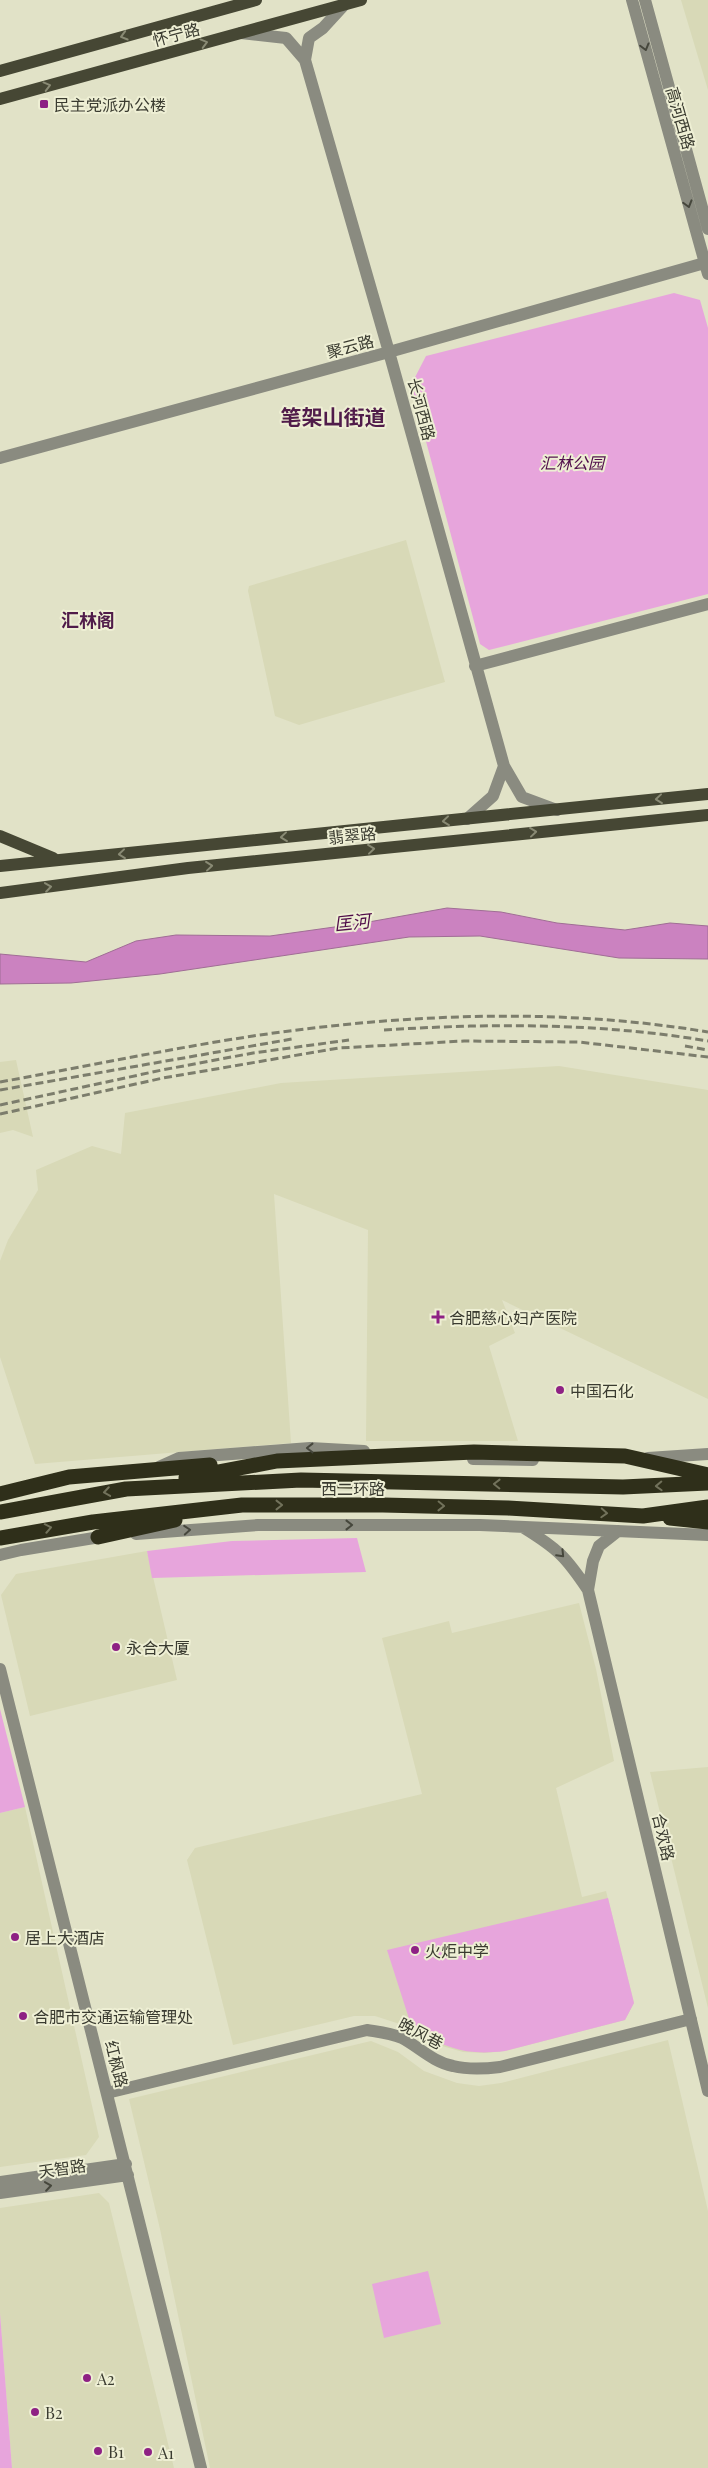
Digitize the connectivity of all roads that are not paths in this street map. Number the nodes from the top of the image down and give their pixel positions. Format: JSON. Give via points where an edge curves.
{"nodes":[{"id":1,"x":231,"y":0,"type":"edge"},
{"id":2,"x":256,"y":0,"type":"edge"},
{"id":3,"x":361,"y":0,"type":"edge"},
{"id":4,"x":632,"y":0,"type":"edge"},
{"id":5,"x":645,"y":0,"type":"edge"},
{"id":6,"x":345,"y":4,"type":"junction"},
{"id":7,"x":221,"y":10,"type":"junction"},
{"id":8,"x":241,"y":33,"type":"junction"},
{"id":9,"x":305,"y":60,"type":"junction"},
{"id":10,"x":0,"y":71,"type":"edge"},
{"id":11,"x":0,"y":99,"type":"edge"},
{"id":12,"x":708,"y":229,"type":"edge"},
{"id":13,"x":707,"y":266,"type":"edge"},
{"id":14,"x":389,"y":352,"type":"junction"},
{"id":15,"x":0,"y":458,"type":"edge"},
{"id":16,"x":708,"y":604,"type":"edge"},
{"id":17,"x":475,"y":666,"type":"junction"},
{"id":18,"x":504,"y":766,"type":"junction"},
{"id":19,"x":708,"y":794,"type":"edge"},
{"id":20,"x":557,"y":810,"type":"junction"},
{"id":21,"x":708,"y":815,"type":"edge"},
{"id":22,"x":467,"y":819,"type":"junction"},
{"id":23,"x":0,"y":836,"type":"edge"},
{"id":24,"x":60,"y":860,"type":"junction"},
{"id":25,"x":0,"y":866,"type":"edge"},
{"id":26,"x":0,"y":893,"type":"edge"},
{"id":27,"x":708,"y":1454,"type":"edge"},
{"id":28,"x":277,"y":1461,"type":"junction"},
{"id":29,"x":156,"y":1468,"type":"junction"},
{"id":30,"x":708,"y":1475,"type":"edge"},
{"id":31,"x":708,"y":1483,"type":"edge"},
{"id":32,"x":129,"y":1488,"type":"junction"},
{"id":33,"x":0,"y":1494,"type":"edge"},
{"id":34,"x":242,"y":1505,"type":"junction"},
{"id":35,"x":708,"y":1507,"type":"edge"},
{"id":36,"x":0,"y":1512,"type":"edge"},
{"id":37,"x":643,"y":1516,"type":"junction"},
{"id":38,"x":708,"y":1522,"type":"edge"},
{"id":39,"x":524,"y":1528,"type":"junction"},
{"id":40,"x":618,"y":1531,"type":"junction"},
{"id":41,"x":708,"y":1535,"type":"edge"},
{"id":42,"x":98,"y":1537,"type":"junction"},
{"id":43,"x":0,"y":1538,"type":"edge"},
{"id":44,"x":1,"y":1557,"type":"edge"},
{"id":45,"x":588,"y":1590,"type":"junction"},
{"id":46,"x":0,"y":1669,"type":"edge"},
{"id":47,"x":691,"y":2019,"type":"junction"},
{"id":48,"x":708,"y":2091,"type":"edge"},
{"id":49,"x":108,"y":2093,"type":"junction"},
{"id":50,"x":127,"y":2169,"type":"junction"},
{"id":51,"x":0,"y":2182,"type":"edge"},
{"id":52,"x":0,"y":2193,"type":"edge"},
{"id":53,"x":201,"y":2468,"type":"edge"}],
"edges":[{"from":1,"to":7,"type":"street"},
{"from":2,"to":7,"type":"main road","name":"怀宁路"},
{"from":3,"to":6,"type":"main road","name":"怀宁路"},
{"from":4,"to":13,"type":"street","name":"高河西路","one_way":true},
{"from":5,"to":12,"type":"street","name":"高河西路"},
{"from":6,"to":8,"type":"main road","name":"怀宁路"},
{"from":6,"to":9,"type":"street","via":[[309,38]]},
{"from":7,"to":10,"type":"main road","name":"怀宁路","one_way":true},
{"from":8,"to":9,"type":"street","via":[[286,38]]},
{"from":11,"to":8,"type":"main road","name":"怀宁路","one_way":true},
{"from":9,"to":14,"type":"street","name":"长河西路"},
{"from":13,"to":14,"type":"street","name":"聚云路"},
{"from":14,"to":15,"type":"street","name":"聚云路"},
{"from":14,"to":17,"type":"street","name":"长河西路"},
{"from":16,"to":17,"type":"street"},
{"from":17,"to":18,"type":"street","name":"长河西路"},
{"from":18,"to":20,"type":"street","name":"长河西路","via":[[522,797]]},
{"from":18,"to":22,"type":"street","via":[[493,796]]},
{"from":19,"to":20,"type":"main road","name":"翡翠路","one_way":true},
{"from":20,"to":22,"type":"main road","name":"翡翠路"},
{"from":26,"to":21,"type":"main road","name":"翡翠路","one_way":true,"via":[[188,868]]},
{"from":22,"to":24,"type":"main road","name":"翡翠路","one_way":true},
{"from":23,"to":24,"type":"main road","via":[[38,854]]},
{"from":24,"to":25,"type":"main road","name":"翡翠路"},
{"from":27,"to":29,"type":"street","one_way":true,"via":[[505,1461],[310,1448],[179,1458]]},
{"from":28,"to":29,"type":"highway"},
{"from":28,"to":30,"type":"highway","via":[[474,1452],[625,1456]]},
{"from":28,"to":32,"type":"highway"},
{"from":29,"to":33,"type":"highway","via":[[69,1477]]},
{"from":31,"to":32,"type":"highway","name":"西二环路","one_way":true,"via":[[623,1487],[301,1480]]},
{"from":32,"to":36,"type":"highway","name":"西二环路","one_way":true},
{"from":34,"to":37,"type":"highway","name":"西二环路","one_way":true,"via":[[508,1508]]},
{"from":34,"to":42,"type":"highway"},
{"from":43,"to":34,"type":"highway","name":"西二环路","one_way":true,"via":[[84,1523]]},
{"from":35,"to":37,"type":"highway","name":"西二环路"},
{"from":37,"to":38,"type":"highway"},
{"from":39,"to":40,"type":"street"},
{"from":42,"to":39,"type":"street","one_way":true,"via":[[258,1526],[480,1525]]},
{"from":39,"to":45,"type":"street","one_way":true,"via":[[554,1546]]},
{"from":40,"to":41,"type":"street"},
{"from":40,"to":45,"type":"street","via":[[599,1546]]},
{"from":42,"to":44,"type":"street"},
{"from":45,"to":47,"type":"street","name":"合欢路"},
{"from":46,"to":49,"type":"street","name":"红枫路"},
{"from":47,"to":48,"type":"street","name":"合欢路"},
{"from":47,"to":49,"type":"street","name":"晚风巷","via":[[482,2069],[452,2066],[386,2032],[367,2030]]},
{"from":49,"to":50,"type":"street","name":"红枫路"},
{"from":50,"to":51,"type":"street","name":"天智路"},
{"from":52,"to":50,"type":"street","name":"天智路","one_way":true},
{"from":50,"to":53,"type":"street","name":"红枫路"}]}
